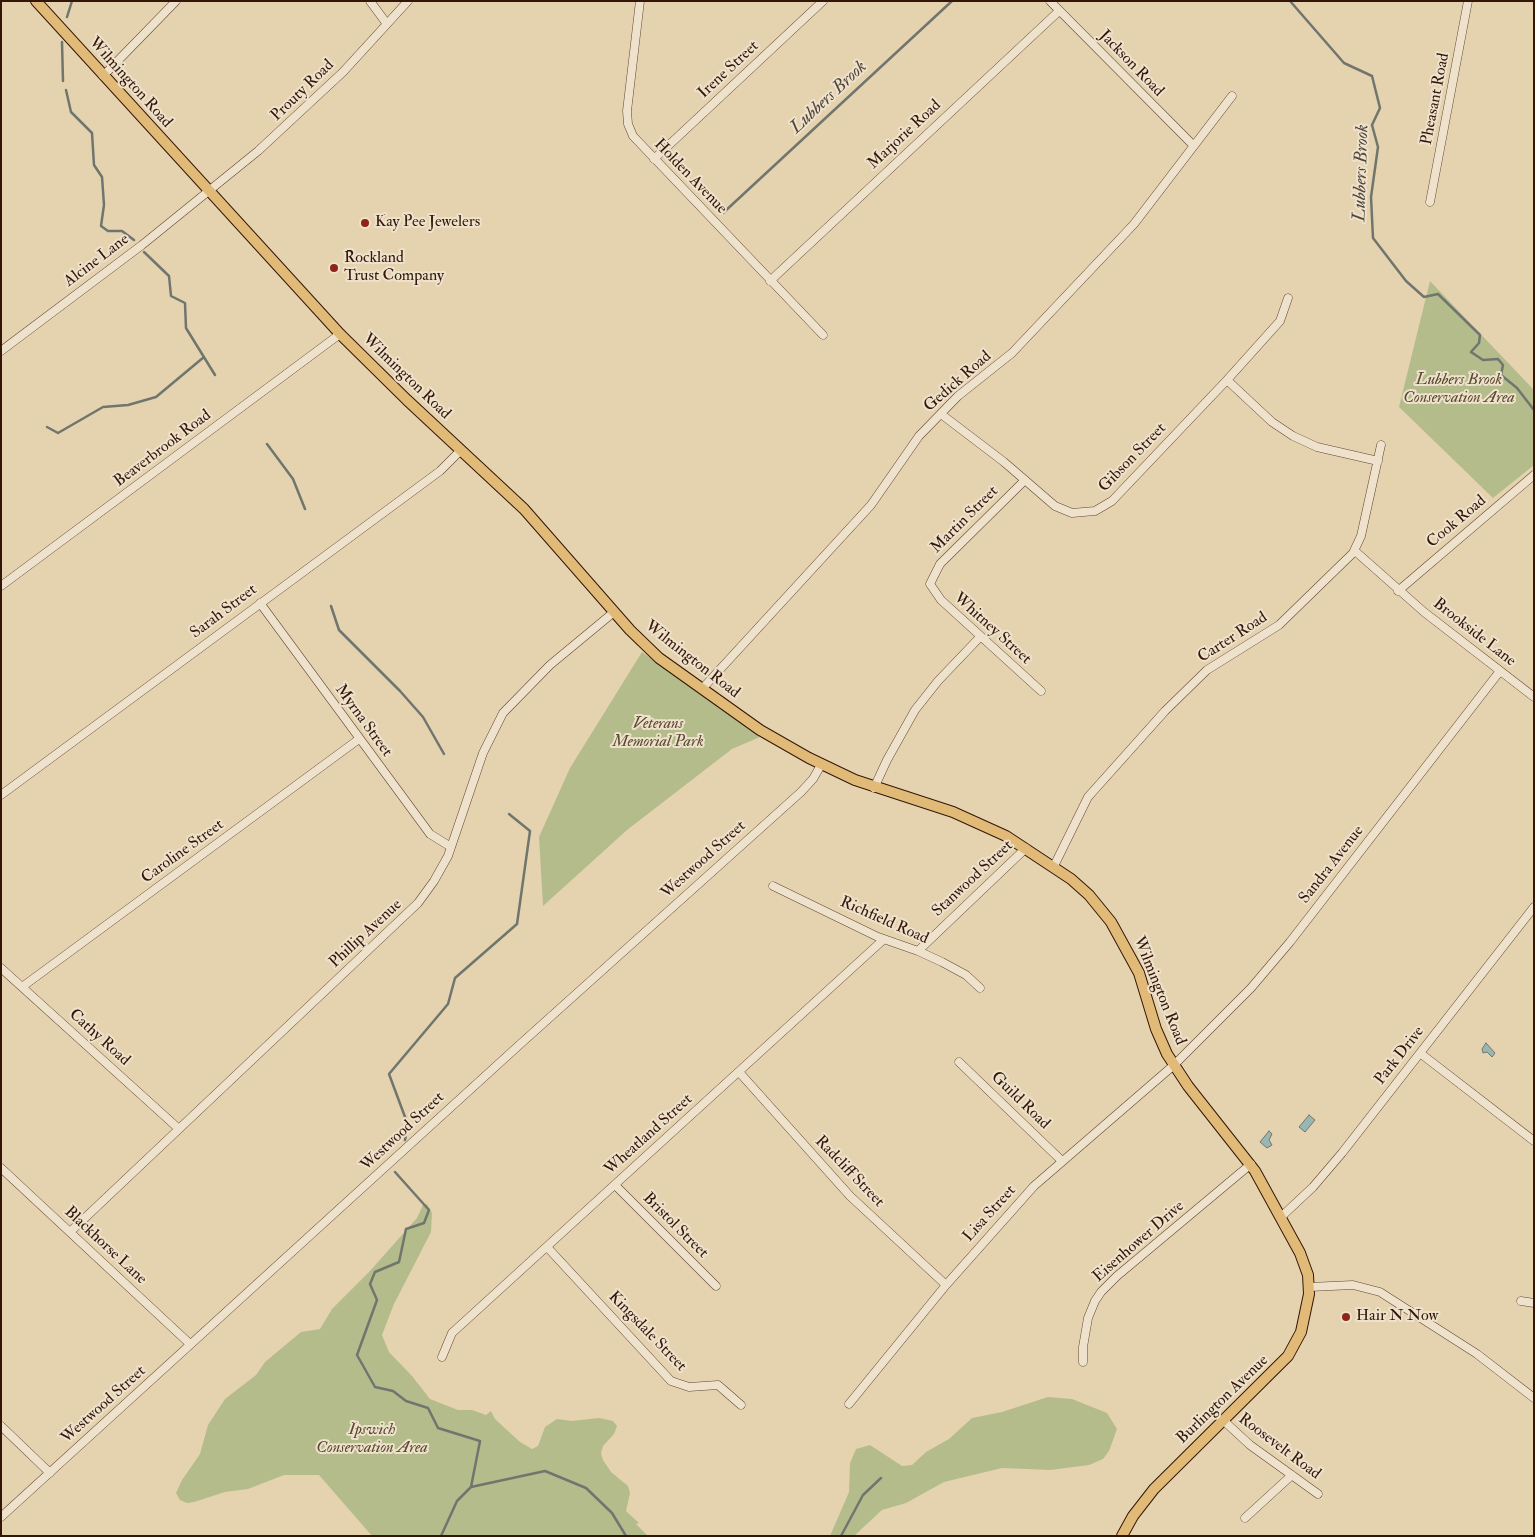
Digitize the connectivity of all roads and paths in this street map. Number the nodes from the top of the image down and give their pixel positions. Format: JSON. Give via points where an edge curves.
{"nodes":[{"id":1,"x":36,"y":1,"type":"edge"},
{"id":2,"x":176,"y":1,"type":"edge"},
{"id":3,"x":370,"y":1,"type":"edge"},
{"id":4,"x":408,"y":1,"type":"edge"},
{"id":5,"x":640,"y":1,"type":"edge"},
{"id":6,"x":823,"y":1,"type":"edge"},
{"id":7,"x":1050,"y":1,"type":"edge"},
{"id":8,"x":1468,"y":1,"type":"edge"},
{"id":9,"x":1059,"y":10,"type":"junction"},
{"id":10,"x":388,"y":24,"type":"junction"},
{"id":11,"x":103,"y":76,"type":"junction"},
{"id":12,"x":1232,"y":96,"type":"dead end"},
{"id":13,"x":1193,"y":146,"type":"junction"},
{"id":14,"x":654,"y":159,"type":"junction"},
{"id":15,"x":209,"y":191,"type":"junction"},
{"id":16,"x":1430,"y":202,"type":"dead end"},
{"id":17,"x":770,"y":280,"type":"junction"},
{"id":18,"x":1288,"y":298,"type":"dead end"},
{"id":19,"x":340,"y":334,"type":"junction"},
{"id":20,"x":822,"y":335,"type":"dead end"},
{"id":21,"x":1,"y":350,"type":"edge"},
{"id":22,"x":1227,"y":380,"type":"junction"},
{"id":23,"x":941,"y":414,"type":"junction"},
{"id":24,"x":1381,"y":445,"type":"dead end"},
{"id":25,"x":461,"y":450,"type":"junction"},
{"id":26,"x":1378,"y":461,"type":"junction"},
{"id":27,"x":1534,"y":475,"type":"edge"},
{"id":28,"x":1026,"y":480,"type":"junction"},
{"id":29,"x":1355,"y":551,"type":"junction"},
{"id":30,"x":930,"y":584,"type":"joint"},
{"id":31,"x":1,"y":586,"type":"edge"},
{"id":32,"x":1398,"y":591,"type":"junction"},
{"id":33,"x":260,"y":603,"type":"junction"},
{"id":34,"x":614,"y":612,"type":"junction"},
{"id":35,"x":980,"y":637,"type":"junction"},
{"id":36,"x":1500,"y":671,"type":"junction"},
{"id":37,"x":702,"y":689,"type":"junction"},
{"id":38,"x":1041,"y":691,"type":"dead end"},
{"id":39,"x":1534,"y":697,"type":"edge"},
{"id":40,"x":360,"y":739,"type":"junction"},
{"id":41,"x":821,"y":765,"type":"junction"},
{"id":42,"x":874,"y":788,"type":"junction"},
{"id":43,"x":1,"y":795,"type":"edge"},
{"id":44,"x":451,"y":847,"type":"junction"},
{"id":45,"x":1026,"y":848,"type":"junction"},
{"id":46,"x":1054,"y":866,"type":"junction"},
{"id":47,"x":772,"y":886,"type":"dead end"},
{"id":48,"x":1534,"y":906,"type":"edge"},
{"id":49,"x":883,"y":940,"type":"junction"},
{"id":50,"x":918,"y":951,"type":"junction"},
{"id":51,"x":1,"y":968,"type":"edge"},
{"id":52,"x":22,"y":987,"type":"junction"},
{"id":53,"x":980,"y":988,"type":"dead end"},
{"id":54,"x":1420,"y":1054,"type":"junction"},
{"id":55,"x":959,"y":1062,"type":"dead end"},
{"id":56,"x":1174,"y":1065,"type":"junction"},
{"id":57,"x":739,"y":1072,"type":"junction"},
{"id":58,"x":179,"y":1129,"type":"junction"},
{"id":59,"x":1532,"y":1136,"type":"edge"},
{"id":60,"x":1062,"y":1161,"type":"junction"},
{"id":61,"x":1250,"y":1164,"type":"junction"},
{"id":62,"x":1,"y":1168,"type":"edge"},
{"id":63,"x":615,"y":1185,"type":"junction"},
{"id":64,"x":1281,"y":1217,"type":"junction"},
{"id":65,"x":70,"y":1232,"type":"junction"},
{"id":66,"x":547,"y":1247,"type":"junction"},
{"id":67,"x":1306,"y":1269,"type":"joint"},
{"id":68,"x":946,"y":1285,"type":"junction"},
{"id":69,"x":716,"y":1286,"type":"dead end"},
{"id":70,"x":1309,"y":1287,"type":"junction"},
{"id":71,"x":1522,"y":1302,"type":"dead end"},
{"id":72,"x":1534,"y":1303,"type":"edge"},
{"id":73,"x":190,"y":1344,"type":"junction"},
{"id":74,"x":442,"y":1357,"type":"dead end"},
{"id":75,"x":1083,"y":1362,"type":"dead end"},
{"id":76,"x":1534,"y":1398,"type":"edge"},
{"id":77,"x":849,"y":1404,"type":"dead end"},
{"id":78,"x":741,"y":1405,"type":"dead end"},
{"id":79,"x":1224,"y":1421,"type":"junction"},
{"id":80,"x":1,"y":1426,"type":"edge"},
{"id":81,"x":50,"y":1473,"type":"junction"},
{"id":82,"x":1292,"y":1476,"type":"junction"},
{"id":83,"x":1318,"y":1494,"type":"dead end"},
{"id":84,"x":1,"y":1517,"type":"edge"},
{"id":85,"x":1245,"y":1518,"type":"dead end"},
{"id":86,"x":1122,"y":1536,"type":"edge"}],
"edges":[{"from":1,"to":11,"type":"main road","name":"Wilmington Road"},
{"from":2,"to":11,"type":"street"},
{"from":3,"to":10,"type":"street"},
{"from":4,"to":10,"type":"street","name":"Prouty Road"},
{"from":5,"to":14,"type":"street","name":"Holden Avenue","via":[[628,120],[633,136]]},
{"from":6,"to":14,"type":"street","name":"Irene Street"},
{"from":7,"to":9,"type":"street","name":"Jackson Road"},
{"from":8,"to":16,"type":"street","name":"Pheasant Road"},
{"from":9,"to":13,"type":"street","name":"Jackson Road"},
{"from":9,"to":17,"type":"street","name":"Marjorie Road"},
{"from":10,"to":15,"type":"street","name":"Prouty Road","via":[[297,117]]},
{"from":11,"to":15,"type":"main road","name":"Wilmington Road"},
{"from":12,"to":13,"type":"street","name":"Gedick Road"},
{"from":13,"to":23,"type":"street","name":"Gedick Road","via":[[1134,224],[1012,353]]},
{"from":14,"to":17,"type":"street","name":"Holden Avenue"},
{"from":15,"to":19,"type":"main road","name":"Wilmington Road"},
{"from":15,"to":21,"type":"street","name":"Alcine Lane"},
{"from":17,"to":20,"type":"street","name":"Holden Avenue"},
{"from":18,"to":22,"type":"street","name":"Gibson Street","via":[[1280,321]]},
{"from":19,"to":25,"type":"main road","name":"Wilmington Road"},
{"from":19,"to":31,"type":"street","name":"Beaverbrook Road"},
{"from":22,"to":26,"type":"street","via":[[1272,422],[1299,440],[1329,451]]},
{"from":22,"to":28,"type":"street","name":"Gibson Street","via":[[1106,506],[1089,513],[1068,512],[1050,502]]},
{"from":23,"to":28,"type":"street","name":"Gibson Street"},
{"from":23,"to":37,"type":"street","name":"Gedick Road","via":[[904,455],[871,505]]},
{"from":24,"to":26,"type":"street","name":"Carter Road"},
{"from":25,"to":33,"type":"street","name":"Sarah Street","via":[[440,471]]},
{"from":25,"to":34,"type":"main road","name":"Wilmington Road","via":[[535,520]]},
{"from":26,"to":29,"type":"street","name":"Carter Road","via":[[1362,536]]},
{"from":27,"to":32,"type":"street","name":"Cook Road"},
{"from":28,"to":30,"type":"street","name":"Martin Street","via":[[940,564]]},
{"from":29,"to":32,"type":"street","name":"Brookside Lane"},
{"from":29,"to":46,"type":"street","name":"Carter Road","via":[[1280,624],[1210,668],[1165,711],[1088,797]]},
{"from":30,"to":35,"type":"street","name":"Whitney Street","via":[[941,600]]},
{"from":32,"to":36,"type":"street","name":"Brookside Lane"},
{"from":33,"to":40,"type":"street","name":"Myrna Street"},
{"from":33,"to":43,"type":"street","name":"Sarah Street"},
{"from":34,"to":37,"type":"main road","name":"Wilmington Road","via":[[652,651]]},
{"from":34,"to":44,"type":"street","name":"Phillip Avenue","via":[[550,665],[503,713],[483,753]]},
{"from":35,"to":38,"type":"street","name":"Whitney Street"},
{"from":35,"to":42,"type":"street","via":[[915,710]]},
{"from":36,"to":39,"type":"street","name":"Brookside Lane"},
{"from":36,"to":56,"type":"street","name":"Sandra Avenue","via":[[1271,965]]},
{"from":37,"to":41,"type":"main road","name":"Wilmington Road","via":[[765,734]]},
{"from":40,"to":44,"type":"street","name":"Myrna Street","via":[[431,836]]},
{"from":40,"to":52,"type":"street","name":"Caroline Street"},
{"from":41,"to":42,"type":"main road","name":"Wilmington Road"},
{"from":41,"to":73,"type":"street","name":"Westwood Street","via":[[800,792]]},
{"from":42,"to":45,"type":"main road","name":"Wilmington Road","via":[[965,817]]},
{"from":44,"to":58,"type":"street","name":"Phillip Avenue","via":[[439,873],[418,903]]},
{"from":45,"to":46,"type":"main road","name":"Wilmington Road"},
{"from":45,"to":50,"type":"street","name":"Stanwood Street"},
{"from":46,"to":56,"type":"main road","name":"Wilmington Road","via":[[1089,895],[1122,938],[1139,973],[1159,1038]]},
{"from":47,"to":49,"type":"street","name":"Richfield Road"},
{"from":48,"to":54,"type":"street","name":"Park Drive"},
{"from":49,"to":50,"type":"street","name":"Richfield Road"},
{"from":49,"to":57,"type":"street","name":"Wheatland Street"},
{"from":50,"to":53,"type":"street","name":"Richfield Road","via":[[964,974]]},
{"from":51,"to":52,"type":"street","name":"Cathy Road"},
{"from":52,"to":58,"type":"street","name":"Cathy Road"},
{"from":54,"to":59,"type":"street"},
{"from":54,"to":64,"type":"street","name":"Park Drive","via":[[1324,1176]]},
{"from":55,"to":60,"type":"street","name":"Guild Road"},
{"from":56,"to":60,"type":"street","name":"Lisa Street"},
{"from":56,"to":61,"type":"main road","name":"Wilmington Road"},
{"from":57,"to":63,"type":"street","name":"Wheatland Street"},
{"from":57,"to":68,"type":"street","name":"Radcliff Street","via":[[844,1189]]},
{"from":58,"to":65,"type":"street","name":"Phillip Avenue"},
{"from":60,"to":68,"type":"street","name":"Lisa Street","via":[[1026,1195]]},
{"from":61,"to":64,"type":"main road","name":"Wilmington Road"},
{"from":61,"to":75,"type":"street","name":"Eisenhower Drive","via":[[1101,1292],[1088,1318]]},
{"from":62,"to":65,"type":"street","name":"Blackhorse Lane"},
{"from":63,"to":66,"type":"street","name":"Wheatland Street"},
{"from":63,"to":69,"type":"street","name":"Bristol Street"},
{"from":64,"to":67,"type":"main road","name":"Wilmington Road"},
{"from":65,"to":73,"type":"street","name":"Blackhorse Lane"},
{"from":66,"to":74,"type":"street","name":"Wheatland Street","via":[[452,1333]]},
{"from":66,"to":78,"type":"street","name":"Kingsdale Street","via":[[671,1381],[689,1387],[718,1385]]},
{"from":67,"to":70,"type":"main road","name":"Burlington Avenue"},
{"from":68,"to":77,"type":"street","name":"Lisa Street"},
{"from":70,"to":76,"type":"street","via":[[1353,1285],[1380,1292],[1477,1354]]},
{"from":70,"to":79,"type":"main road","name":"Burlington Avenue","via":[[1305,1320],[1292,1350]]},
{"from":71,"to":72,"type":"street"},
{"from":73,"to":81,"type":"street","name":"Westwood Street"},
{"from":79,"to":82,"type":"street","name":"Roosevelt Road"},
{"from":79,"to":86,"type":"main road","name":"Burlington Avenue","via":[[1154,1489],[1137,1509]]},
{"from":80,"to":81,"type":"street"},
{"from":81,"to":84,"type":"street","name":"Westwood Street"},
{"from":82,"to":83,"type":"street","name":"Roosevelt Road"},
{"from":82,"to":85,"type":"street"}]}
